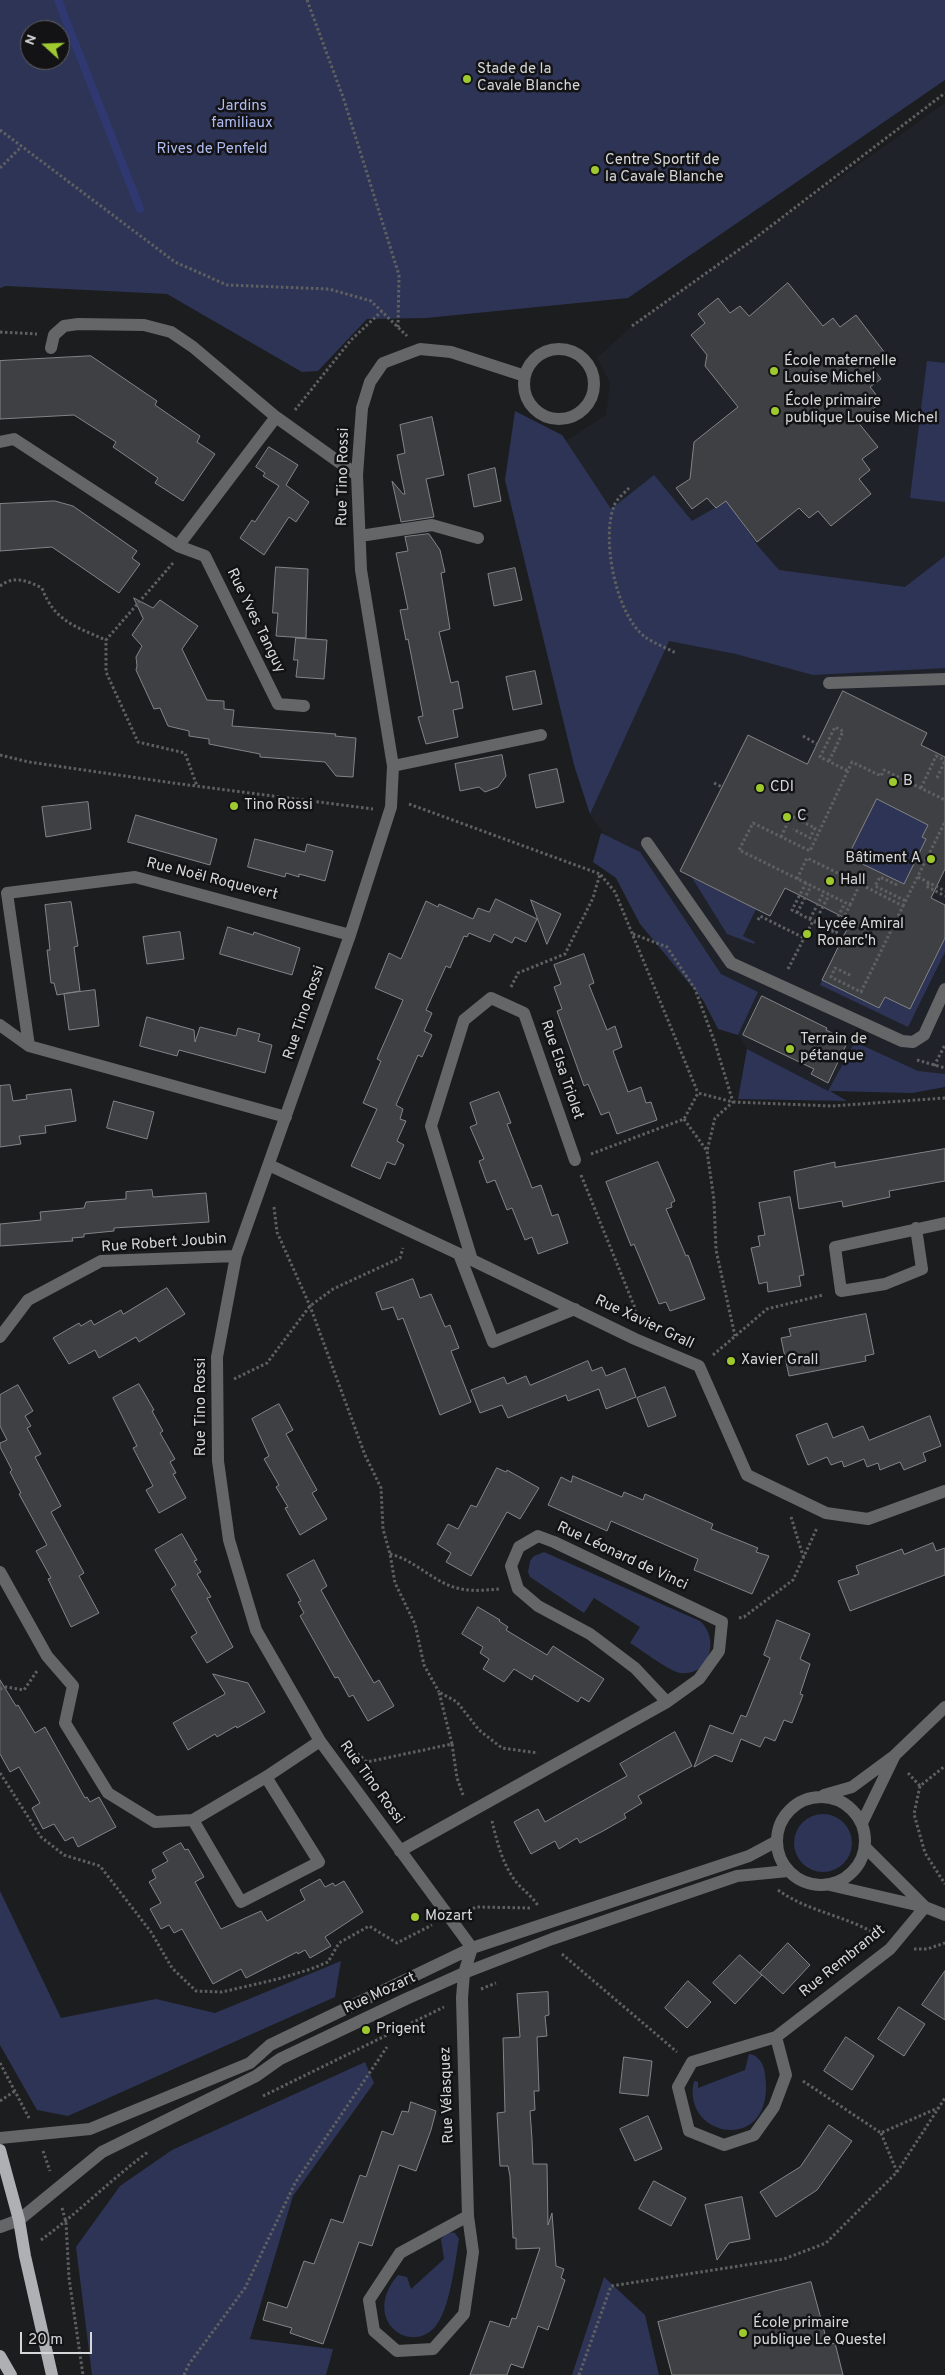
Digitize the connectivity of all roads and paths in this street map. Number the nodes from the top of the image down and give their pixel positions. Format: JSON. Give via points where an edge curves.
{"nodes":[{"id":1,"x":307,"y":0,"type":"edge"},
{"id":2,"x":945,"y":93,"type":"edge"},
{"id":3,"x":0,"y":130,"type":"edge"},
{"id":4,"x":21,"y":147,"type":"junction"},
{"id":5,"x":0,"y":168,"type":"edge"},
{"id":6,"x":382,"y":311,"type":"junction"},
{"id":7,"x":632,"y":326,"type":"dead end"},
{"id":8,"x":398,"y":327,"type":"junction"},
{"id":9,"x":0,"y":332,"type":"edge"},
{"id":10,"x":53,"y":341,"type":"joint"},
{"id":11,"x":420,"y":349,"type":"junction"},
{"id":12,"x":525,"y":376,"type":"junction"},
{"id":13,"x":281,"y":420,"type":"junction"},
{"id":14,"x":0,"y":442,"type":"edge"},
{"id":15,"x":357,"y":475,"type":"junction"},
{"id":16,"x":629,"y":488,"type":"dead end"},
{"id":17,"x":360,"y":536,"type":"junction"},
{"id":18,"x":478,"y":538,"type":"dead end"},
{"id":19,"x":181,"y":547,"type":"junction"},
{"id":20,"x":0,"y":586,"type":"edge"},
{"id":21,"x":106,"y":640,"type":"junction"},
{"id":22,"x":676,"y":653,"type":"dead end"},
{"id":23,"x":945,"y":680,"type":"edge"},
{"id":24,"x":829,"y":684,"type":"dead end"},
{"id":25,"x":304,"y":706,"type":"dead end"},
{"id":26,"x":541,"y":736,"type":"dead end"},
{"id":27,"x":803,"y":736,"type":"dead end"},
{"id":28,"x":817,"y":744,"type":"dead end"},
{"id":29,"x":826,"y":745,"type":"junction"},
{"id":30,"x":835,"y":749,"type":"dead end"},
{"id":31,"x":0,"y":755,"type":"edge"},
{"id":32,"x":945,"y":760,"type":"edge"},
{"id":33,"x":829,"y":762,"type":"junction"},
{"id":34,"x":393,"y":766,"type":"junction"},
{"id":35,"x":848,"y":771,"type":"junction"},
{"id":36,"x":937,"y":778,"type":"dead end"},
{"id":37,"x":714,"y":783,"type":"dead end"},
{"id":38,"x":197,"y":786,"type":"junction"},
{"id":39,"x":722,"y":787,"type":"dead end"},
{"id":40,"x":920,"y":788,"type":"junction"},
{"id":41,"x":945,"y":800,"type":"edge"},
{"id":42,"x":391,"y":807,"type":"junction"},
{"id":43,"x":945,"y":822,"type":"edge"},
{"id":44,"x":793,"y":829,"type":"dead end"},
{"id":45,"x":781,"y":837,"type":"junction"},
{"id":46,"x":647,"y":843,"type":"dead end"},
{"id":47,"x":810,"y":851,"type":"junction"},
{"id":48,"x":807,"y":858,"type":"junction"},
{"id":49,"x":600,"y":874,"type":"junction"},
{"id":50,"x":918,"y":877,"type":"junction"},
{"id":51,"x":797,"y":878,"type":"junction"},
{"id":52,"x":806,"y":883,"type":"junction"},
{"id":53,"x":929,"y":883,"type":"junction"},
{"id":54,"x":860,"y":884,"type":"junction"},
{"id":55,"x":898,"y":885,"type":"dead end"},
{"id":56,"x":811,"y":886,"type":"junction"},
{"id":57,"x":945,"y":891,"type":"edge"},
{"id":58,"x":824,"y":892,"type":"junction"},
{"id":59,"x":829,"y":895,"type":"junction"},
{"id":60,"x":945,"y":896,"type":"edge"},
{"id":61,"x":906,"y":901,"type":"junction"},
{"id":62,"x":845,"y":903,"type":"junction"},
{"id":63,"x":850,"y":905,"type":"junction"},
{"id":64,"x":904,"y":906,"type":"junction"},
{"id":65,"x":797,"y":912,"type":"junction"},
{"id":66,"x":758,"y":920,"type":"dead end"},
{"id":67,"x":812,"y":920,"type":"junction"},
{"id":68,"x":831,"y":930,"type":"junction"},
{"id":69,"x":632,"y":934,"type":"junction"},
{"id":70,"x":350,"y":935,"type":"junction"},
{"id":71,"x":804,"y":938,"type":"junction"},
{"id":72,"x":518,"y":973,"type":"dead end"},
{"id":73,"x":852,"y":976,"type":"dead end"},
{"id":74,"x":780,"y":986,"type":"junction"},
{"id":75,"x":945,"y":989,"type":"edge"},
{"id":76,"x":0,"y":1025,"type":"edge"},
{"id":77,"x":945,"y":1045,"type":"edge"},
{"id":78,"x":29,"y":1046,"type":"junction"},
{"id":79,"x":934,"y":1066,"type":"dead end"},
{"id":80,"x":698,"y":1093,"type":"junction"},
{"id":81,"x":945,"y":1098,"type":"edge"},
{"id":82,"x":733,"y":1102,"type":"junction"},
{"id":83,"x":286,"y":1117,"type":"junction"},
{"id":84,"x":684,"y":1118,"type":"junction"},
{"id":85,"x":707,"y":1151,"type":"junction"},
{"id":86,"x":575,"y":1160,"type":"junction"},
{"id":87,"x":269,"y":1165,"type":"junction"},
{"id":88,"x":274,"y":1204,"type":"dead end"},
{"id":89,"x":945,"y":1223,"type":"edge"},
{"id":90,"x":916,"y":1228,"type":"junction"},
{"id":91,"x":408,"y":1232,"type":"junction"},
{"id":92,"x":459,"y":1254,"type":"junction"},
{"id":93,"x":236,"y":1256,"type":"junction"},
{"id":94,"x":472,"y":1260,"type":"junction"},
{"id":95,"x":841,"y":1291,"type":"junction"},
{"id":96,"x":310,"y":1306,"type":"junction"},
{"id":97,"x":575,"y":1309,"type":"junction"},
{"id":98,"x":735,"y":1336,"type":"junction"},
{"id":99,"x":0,"y":1337,"type":"edge"},
{"id":100,"x":636,"y":1339,"type":"junction"},
{"id":101,"x":699,"y":1366,"type":"junction"},
{"id":102,"x":216,"y":1379,"type":"junction"},
{"id":103,"x":945,"y":1491,"type":"edge"},
{"id":104,"x":784,"y":1493,"type":"junction"},
{"id":105,"x":826,"y":1513,"type":"junction"},
{"id":106,"x":390,"y":1554,"type":"junction"},
{"id":107,"x":804,"y":1559,"type":"junction"},
{"id":108,"x":0,"y":1572,"type":"edge"},
{"id":109,"x":518,"y":1589,"type":"junction"},
{"id":110,"x":722,"y":1622,"type":"junction"},
{"id":111,"x":47,"y":1656,"type":"junction"},
{"id":112,"x":0,"y":1689,"type":"edge"},
{"id":113,"x":438,"y":1692,"type":"junction"},
{"id":114,"x":667,"y":1702,"type":"junction"},
{"id":115,"x":945,"y":1707,"type":"edge"},
{"id":116,"x":320,"y":1741,"type":"junction"},
{"id":117,"x":452,"y":1744,"type":"junction"},
{"id":118,"x":894,"y":1756,"type":"junction"},
{"id":119,"x":568,"y":1757,"type":"junction"},
{"id":120,"x":367,"y":1762,"type":"dead end"},
{"id":121,"x":945,"y":1766,"type":"edge"},
{"id":122,"x":0,"y":1773,"type":"edge"},
{"id":123,"x":908,"y":1774,"type":"dead end"},
{"id":124,"x":266,"y":1777,"type":"junction"},
{"id":125,"x":920,"y":1786,"type":"junction"},
{"id":126,"x":819,"y":1796,"type":"junction"},
{"id":127,"x":463,"y":1797,"type":"dead end"},
{"id":128,"x":492,"y":1799,"type":"junction"},
{"id":129,"x":192,"y":1820,"type":"junction"},
{"id":130,"x":862,"y":1823,"type":"junction"},
{"id":131,"x":777,"y":1841,"type":"junction"},
{"id":132,"x":866,"y":1848,"type":"junction"},
{"id":133,"x":400,"y":1851,"type":"junction"},
{"id":134,"x":788,"y":1871,"type":"junction"},
{"id":135,"x":945,"y":1884,"type":"edge"},
{"id":136,"x":830,"y":1885,"type":"junction"},
{"id":137,"x":925,"y":1907,"type":"junction"},
{"id":138,"x":945,"y":1916,"type":"edge"},
{"id":139,"x":448,"y":1918,"type":"junction"},
{"id":140,"x":552,"y":1939,"type":"junction"},
{"id":141,"x":472,"y":1948,"type":"junction"},
{"id":142,"x":464,"y":1973,"type":"junction"},
{"id":143,"x":776,"y":2037,"type":"junction"},
{"id":144,"x":387,"y":2047,"type":"dead end"},
{"id":145,"x":692,"y":2062,"type":"junction"},
{"id":146,"x":0,"y":2063,"type":"edge"},
{"id":147,"x":786,"y":2075,"type":"junction"},
{"id":148,"x":15,"y":2091,"type":"junction"},
{"id":149,"x":945,"y":2098,"type":"edge"},
{"id":150,"x":0,"y":2101,"type":"edge"},
{"id":151,"x":938,"y":2108,"type":"junction"},
{"id":152,"x":881,"y":2133,"type":"junction"},
{"id":153,"x":38,"y":2134,"type":"junction"},
{"id":154,"x":0,"y":2138,"type":"edge"},
{"id":155,"x":0,"y":2150,"type":"edge"},
{"id":156,"x":898,"y":2172,"type":"junction"},
{"id":157,"x":468,"y":2216,"type":"junction"},
{"id":158,"x":20,"y":2220,"type":"junction"},
{"id":159,"x":66,"y":2222,"type":"dead end"},
{"id":160,"x":0,"y":2227,"type":"edge"},
{"id":161,"x":0,"y":2356,"type":"edge"},
{"id":162,"x":11,"y":2375,"type":"edge"},
{"id":163,"x":52,"y":2375,"type":"edge"},
{"id":164,"x":83,"y":2375,"type":"edge"},
{"id":165,"x":184,"y":2375,"type":"edge"},
{"id":166,"x":580,"y":2375,"type":"edge"}],
"edges":[{"from":1,"to":8,"type":"path","via":[[343,97],[399,275]]},
{"from":2,"to":7,"type":"path","via":[[754,239]]},
{"from":3,"to":4,"type":"path"},
{"from":4,"to":5,"type":"path"},
{"from":4,"to":6,"type":"path","via":[[175,262],[227,284],[329,289],[371,301]]},
{"from":6,"to":8,"type":"path"},
{"from":6,"to":13,"type":"path","via":[[350,340]]},
{"from":8,"to":11,"type":"path"},
{"from":9,"to":10,"type":"path"},
{"from":10,"to":13,"type":"street","via":[[64,326],[78,324],[144,326],[171,332]]},
{"from":11,"to":12,"type":"street","name":"Rue Tino Rossi","via":[[451,352]]},
{"from":11,"to":15,"type":"street","name":"Rue Tino Rossi","via":[[383,363],[370,382],[362,408]]},
{"from":12,"to":12,"type":"street","via":[[536,358],[545,352],[566,350],[585,360],[591,370],[593,392],[580,412],[569,418],[557,419],[535,410],[524,388]]},
{"from":13,"to":15,"type":"street"},
{"from":13,"to":19,"type":"street"},
{"from":14,"to":19,"type":"street","name":"Rue Yves Tanguy","via":[[14,439]]},
{"from":15,"to":17,"type":"street","name":"Rue Tino Rossi"},
{"from":16,"to":22,"type":"path","via":[[614,506],[609,541],[614,580],[627,616],[644,636]]},
{"from":17,"to":18,"type":"street","name":"Rue Tino Rossi","via":[[432,525]]},
{"from":17,"to":34,"type":"street","name":"Rue Tino Rossi","via":[[361,570]]},
{"from":19,"to":21,"type":"path"},
{"from":19,"to":25,"type":"street","name":"Rue Yves Tanguy","via":[[205,556],[278,704]]},
{"from":20,"to":21,"type":"path","via":[[24,579],[42,588],[48,604],[65,621]]},
{"from":21,"to":38,"type":"path","via":[[106,672],[138,742],[185,753]]},
{"from":23,"to":24,"type":"street"},
{"from":26,"to":34,"type":"street"},
{"from":27,"to":28,"type":"path"},
{"from":29,"to":30,"type":"path","via":[[835,728],[843,732]]},
{"from":29,"to":33,"type":"path","via":[[820,757]]},
{"from":29,"to":33,"type":"path","via":[[835,727],[844,731]]},
{"from":31,"to":38,"type":"path"},
{"from":32,"to":36,"type":"path"},
{"from":32,"to":40,"type":"path","via":[[936,756]]},
{"from":33,"to":35,"type":"path"},
{"from":34,"to":42,"type":"street","name":"Rue Tino Rossi"},
{"from":35,"to":40,"type":"path","via":[[852,762],[881,776],[884,770]]},
{"from":35,"to":47,"type":"path"},
{"from":37,"to":39,"type":"path"},
{"from":38,"to":42,"type":"path","via":[[371,809]]},
{"from":40,"to":41,"type":"path"},
{"from":42,"to":49,"type":"path","via":[[410,804]]},
{"from":42,"to":70,"type":"street","name":"Rue Tino Rossi"},
{"from":43,"to":50,"type":"path"},
{"from":44,"to":45,"type":"path","via":[[810,838],[815,828],[791,816]]},
{"from":45,"to":47,"type":"path"},
{"from":45,"to":51,"type":"path","via":[[753,823],[739,850]]},
{"from":46,"to":74,"type":"street","via":[[731,963]]},
{"from":47,"to":48,"type":"path"},
{"from":48,"to":51,"type":"path"},
{"from":48,"to":54,"type":"path"},
{"from":49,"to":69,"type":"path","via":[[615,892]]},
{"from":49,"to":72,"type":"path","via":[[593,898],[565,954]]},
{"from":50,"to":53,"type":"path"},
{"from":50,"to":61,"type":"path"},
{"from":51,"to":52,"type":"path"},
{"from":52,"to":56,"type":"path"},
{"from":52,"to":65,"type":"path","via":[[792,910]]},
{"from":53,"to":57,"type":"path"},
{"from":53,"to":60,"type":"path","via":[[926,886]]},
{"from":54,"to":63,"type":"path"},
{"from":54,"to":64,"type":"path"},
{"from":55,"to":61,"type":"path","via":[[880,877],[875,886]]},
{"from":56,"to":58,"type":"path"},
{"from":56,"to":65,"type":"path"},
{"from":58,"to":59,"type":"path"},
{"from":58,"to":67,"type":"path"},
{"from":59,"to":62,"type":"path"},
{"from":59,"to":67,"type":"path"},
{"from":61,"to":64,"type":"path"},
{"from":62,"to":63,"type":"path"},
{"from":62,"to":68,"type":"path"},
{"from":63,"to":68,"type":"path","via":[[836,933]]},
{"from":64,"to":73,"type":"path","via":[[861,992],[831,977],[835,968]]},
{"from":65,"to":67,"type":"path"},
{"from":66,"to":71,"type":"path","via":[[760,916]]},
{"from":67,"to":68,"type":"path"},
{"from":67,"to":71,"type":"path"},
{"from":69,"to":80,"type":"path"},
{"from":69,"to":82,"type":"path","via":[[667,947],[695,989]]},
{"from":70,"to":78,"type":"street","name":"Rue Noël Roquevert","via":[[135,877],[7,893]]},
{"from":70,"to":83,"type":"street","name":"Rue Tino Rossi"},
{"from":71,"to":74,"type":"path"},
{"from":74,"to":75,"type":"street","via":[[902,1041],[913,1042],[924,1035]]},
{"from":76,"to":78,"type":"street"},
{"from":77,"to":79,"type":"path"},
{"from":78,"to":83,"type":"street"},
{"from":80,"to":82,"type":"path"},
{"from":80,"to":84,"type":"path"},
{"from":81,"to":82,"type":"path","via":[[832,1106]]},
{"from":82,"to":85,"type":"path","via":[[714,1118]]},
{"from":83,"to":87,"type":"street","name":"Rue Tino Rossi"},
{"from":84,"to":85,"type":"path"},
{"from":84,"to":86,"type":"path"},
{"from":85,"to":98,"type":"path","via":[[714,1200],[716,1250]]},
{"from":86,"to":94,"type":"street","name":"Rue Elsa Triolet","via":[[524,1014],[491,998],[464,1020],[431,1126]]},
{"from":86,"to":100,"type":"path","via":[[635,1308]]},
{"from":87,"to":91,"type":"street","name":"Rue Xavier Grall"},
{"from":87,"to":93,"type":"street","name":"Rue Tino Rossi"},
{"from":88,"to":96,"type":"path","via":[[277,1232]]},
{"from":89,"to":90,"type":"street"},
{"from":90,"to":95,"type":"street","via":[[922,1269],[885,1284]]},
{"from":90,"to":95,"type":"street","via":[[835,1247]]},
{"from":91,"to":92,"type":"street","name":"Rue Xavier Grall"},
{"from":91,"to":96,"type":"path","via":[[400,1258],[333,1289]]},
{"from":92,"to":94,"type":"street","name":"Rue Xavier Grall"},
{"from":92,"to":97,"type":"street","name":"Rue Xavier Grall","via":[[493,1342]]},
{"from":93,"to":99,"type":"street","name":"Rue Robert Joubin","via":[[102,1261],[28,1300]]},
{"from":93,"to":102,"type":"street","name":"Rue Tino Rossi","via":[[217,1357]]},
{"from":94,"to":97,"type":"street","name":"Rue Xavier Grall"},
{"from":95,"to":98,"type":"path","via":[[767,1309]]},
{"from":96,"to":102,"type":"path","via":[[267,1363],[235,1379]]},
{"from":96,"to":106,"type":"path","via":[[353,1425],[381,1488],[383,1529]]},
{"from":97,"to":100,"type":"street","name":"Rue Xavier Grall"},
{"from":98,"to":101,"type":"path"},
{"from":100,"to":101,"type":"street","name":"Rue Xavier Grall"},
{"from":101,"to":104,"type":"street","name":"Rue Xavier Grall","via":[[747,1475]]},
{"from":102,"to":116,"type":"street","name":"Rue Tino Rossi","via":[[218,1461],[229,1540],[256,1630]]},
{"from":103,"to":105,"type":"street","name":"Rue Xavier Grall","via":[[868,1519]]},
{"from":104,"to":105,"type":"street","name":"Rue Xavier Grall"},
{"from":104,"to":107,"type":"path"},
{"from":105,"to":107,"type":"path"},
{"from":106,"to":109,"type":"path","via":[[401,1556],[455,1588],[469,1591]]},
{"from":106,"to":113,"type":"path","via":[[395,1583],[415,1624],[424,1664]]},
{"from":107,"to":110,"type":"path","via":[[793,1580],[774,1595],[744,1617]]},
{"from":108,"to":111,"type":"street"},
{"from":109,"to":110,"type":"street","name":"Rue Léonard de Vinci","via":[[511,1566],[519,1547],[538,1536]]},
{"from":109,"to":114,"type":"street","via":[[538,1606],[590,1634],[635,1668]]},
{"from":110,"to":114,"type":"street","via":[[719,1651],[699,1679]]},
{"from":111,"to":112,"type":"path","via":[[24,1690]]},
{"from":111,"to":129,"type":"street","via":[[73,1686],[65,1723],[108,1793],[155,1822]]},
{"from":113,"to":117,"type":"path"},
{"from":113,"to":119,"type":"path","via":[[457,1702],[479,1730],[502,1748]]},
{"from":114,"to":119,"type":"street"},
{"from":115,"to":118,"type":"street"},
{"from":116,"to":124,"type":"street"},
{"from":116,"to":133,"type":"street","name":"Rue Tino Rossi"},
{"from":117,"to":120,"type":"path"},
{"from":117,"to":127,"type":"path"},
{"from":118,"to":126,"type":"street","via":[[852,1787]]},
{"from":118,"to":130,"type":"street"},
{"from":119,"to":128,"type":"street"},
{"from":121,"to":125,"type":"path"},
{"from":122,"to":139,"type":"path","via":[[42,1838],[64,1856],[100,1866],[151,1932],[172,1968],[196,1991],[222,1992],[311,1969],[328,1962],[339,1943],[369,1926],[397,1943]]},
{"from":123,"to":125,"type":"path"},
{"from":124,"to":129,"type":"street"},
{"from":124,"to":129,"type":"street","via":[[319,1862],[240,1902]]},
{"from":125,"to":135,"type":"path","via":[[914,1814],[925,1853]]},
{"from":126,"to":130,"type":"street","via":[[837,1799],[852,1808]]},
{"from":126,"to":131,"type":"street","via":[[800,1802],[785,1815]]},
{"from":128,"to":133,"type":"street"},
{"from":128,"to":139,"type":"path","via":[[492,1821],[499,1848],[517,1882],[539,1908],[477,1907]]},
{"from":130,"to":132,"type":"street"},
{"from":131,"to":134,"type":"street","via":[[780,1857]]},
{"from":131,"to":141,"type":"street","name":"Rue Mozart","via":[[749,1856]]},
{"from":132,"to":136,"type":"street","via":[[854,1872]]},
{"from":132,"to":137,"type":"street"},
{"from":133,"to":139,"type":"street","name":"Rue Tino Rossi"},
{"from":134,"to":136,"type":"street","via":[[800,1880]]},
{"from":134,"to":140,"type":"street","name":"Rue Mozart","via":[[737,1876]]},
{"from":136,"to":137,"type":"street"},
{"from":137,"to":138,"type":"street"},
{"from":137,"to":143,"type":"street","name":"Rue Rembrandt","via":[[890,1949]]},
{"from":139,"to":141,"type":"street","name":"Rue Tino Rossi"},
{"from":140,"to":142,"type":"street","name":"Rue Mozart"},
{"from":140,"to":145,"type":"path","via":[[561,1953]]},
{"from":141,"to":142,"type":"street"},
{"from":141,"to":153,"type":"street","name":"Rue Mozart","via":[[270,2045],[250,2063],[90,2129]]},
{"from":142,"to":157,"type":"street","name":"Rue Vélasquez"},
{"from":142,"to":158,"type":"street","name":"Rue Mozart","via":[[280,2059],[256,2076],[102,2152]]},
{"from":143,"to":145,"type":"street","name":"Rue Rembrandt"},
{"from":143,"to":147,"type":"street"},
{"from":144,"to":165,"type":"path","via":[[295,2183],[245,2288]]},
{"from":145,"to":147,"type":"street","via":[[678,2087],[689,2131],[724,2145],[754,2135],[774,2107]]},
{"from":146,"to":148,"type":"path"},
{"from":147,"to":152,"type":"path","via":[[804,2082]]},
{"from":148,"to":150,"type":"path"},
{"from":148,"to":153,"type":"path"},
{"from":149,"to":151,"type":"path"},
{"from":151,"to":152,"type":"path"},
{"from":151,"to":156,"type":"path"},
{"from":152,"to":156,"type":"path"},
{"from":153,"to":154,"type":"street","name":"Rue Mozart"},
{"from":155,"to":158,"type":"main road"},
{"from":156,"to":166,"type":"path","via":[[826,2243],[784,2259],[611,2286]]},
{"from":157,"to":157,"type":"street","name":"Rue Vélasquez","via":[[400,2253],[369,2300],[374,2331],[397,2352],[433,2349],[464,2314],[473,2252]]},
{"from":158,"to":160,"type":"street"},
{"from":158,"to":163,"type":"main road"},
{"from":159,"to":164,"type":"path","via":[[69,2278]]},
{"from":161,"to":162,"type":"main road"}]}
